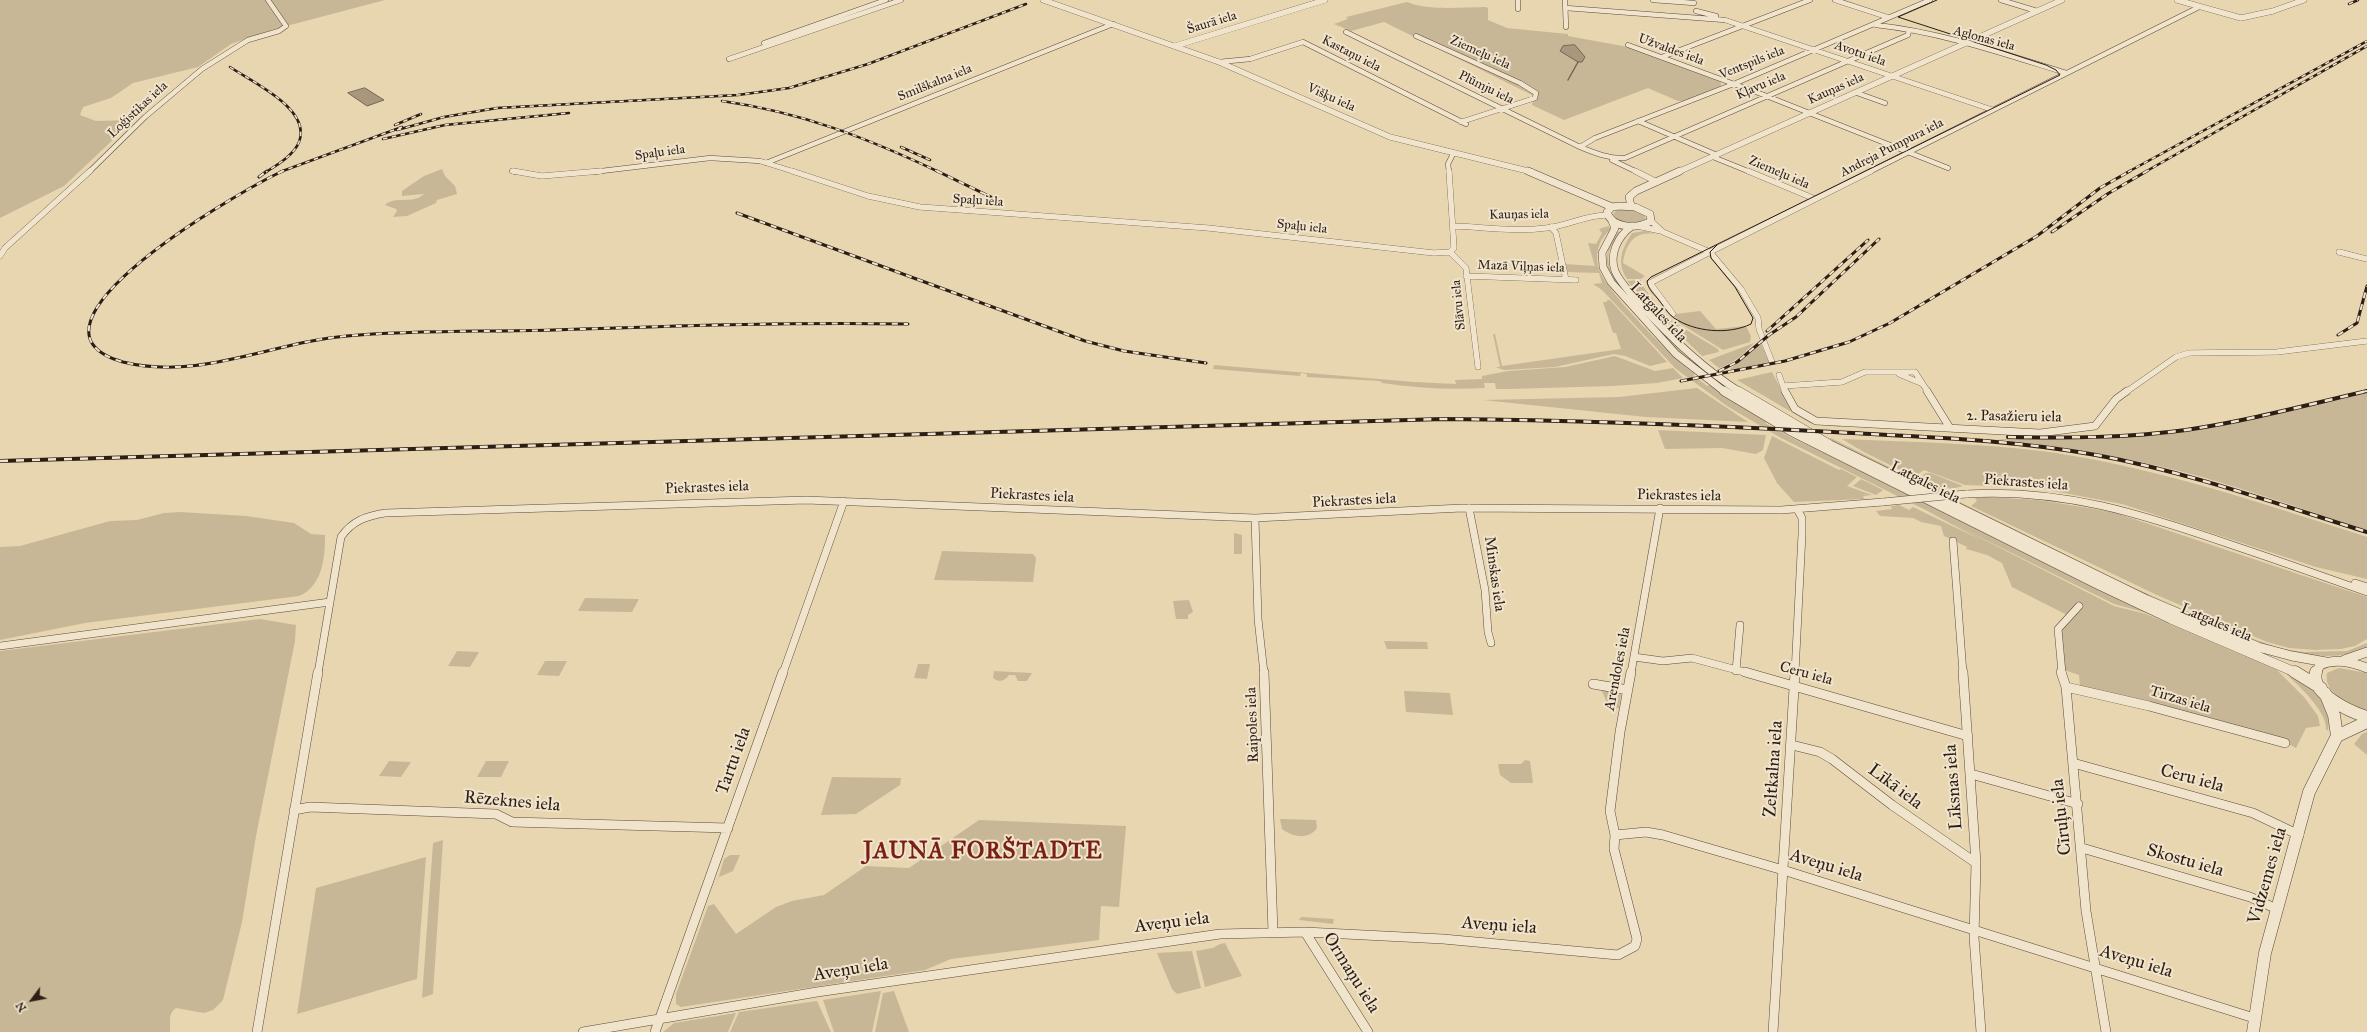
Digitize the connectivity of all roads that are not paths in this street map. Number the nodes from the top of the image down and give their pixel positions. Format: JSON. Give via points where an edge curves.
{"nodes":[{"id":1,"x":268,"y":0,"type":"edge"},
{"id":2,"x":886,"y":0,"type":"edge"},
{"id":3,"x":901,"y":0,"type":"edge"},
{"id":4,"x":1043,"y":0,"type":"edge"},
{"id":5,"x":1325,"y":0,"type":"edge"},
{"id":6,"x":1518,"y":0,"type":"edge"},
{"id":7,"x":1565,"y":0,"type":"edge"},
{"id":8,"x":1653,"y":0,"type":"edge"},
{"id":9,"x":1800,"y":0,"type":"edge"},
{"id":10,"x":1835,"y":0,"type":"edge"},
{"id":11,"x":1930,"y":0,"type":"edge"},
{"id":12,"x":2001,"y":0,"type":"edge"},
{"id":13,"x":2062,"y":0,"type":"edge"},
{"id":14,"x":2177,"y":0,"type":"edge"},
{"id":15,"x":2304,"y":0,"type":"edge"},
{"id":16,"x":1694,"y":1,"type":"edge"},
{"id":17,"x":1807,"y":1,"type":"edge"},
{"id":18,"x":2188,"y":1,"type":"edge"},
{"id":19,"x":867,"y":6,"type":"junction"},
{"id":20,"x":2199,"y":7,"type":"junction"},
{"id":21,"x":1518,"y":8,"type":"dead end"},
{"id":22,"x":1566,"y":8,"type":"junction"},
{"id":23,"x":874,"y":9,"type":"junction"},
{"id":24,"x":1696,"y":11,"type":"junction"},
{"id":25,"x":2037,"y":11,"type":"junction"},
{"id":26,"x":1698,"y":18,"type":"junction"},
{"id":27,"x":1886,"y":18,"type":"junction"},
{"id":28,"x":1721,"y":19,"type":"junction"},
{"id":29,"x":1113,"y":24,"type":"junction"},
{"id":30,"x":1874,"y":24,"type":"junction"},
{"id":31,"x":1743,"y":26,"type":"junction"},
{"id":32,"x":1566,"y":27,"type":"dead end"},
{"id":33,"x":1895,"y":27,"type":"junction"},
{"id":34,"x":1909,"y":30,"type":"junction"},
{"id":35,"x":1346,"y":32,"type":"dead end"},
{"id":36,"x":1416,"y":36,"type":"dead end"},
{"id":37,"x":773,"y":38,"type":"junction"},
{"id":38,"x":780,"y":42,"type":"junction"},
{"id":39,"x":1967,"y":43,"type":"junction"},
{"id":40,"x":1175,"y":46,"type":"junction"},
{"id":41,"x":1628,"y":46,"type":"dead end"},
{"id":42,"x":1813,"y":50,"type":"junction"},
{"id":43,"x":750,"y":52,"type":"junction"},
{"id":44,"x":1662,"y":57,"type":"junction"},
{"id":45,"x":729,"y":59,"type":"dead end"},
{"id":46,"x":1219,"y":62,"type":"junction"},
{"id":47,"x":1847,"y":62,"type":"junction"},
{"id":48,"x":2066,"y":73,"type":"junction"},
{"id":49,"x":1892,"y":76,"type":"junction"},
{"id":50,"x":1731,"y":84,"type":"junction"},
{"id":51,"x":1857,"y":93,"type":"junction"},
{"id":52,"x":1766,"y":96,"type":"junction"},
{"id":53,"x":1885,"y":103,"type":"dead end"},
{"id":54,"x":1502,"y":108,"type":"junction"},
{"id":55,"x":1993,"y":110,"type":"junction"},
{"id":56,"x":1808,"y":114,"type":"junction"},
{"id":57,"x":1638,"y":121,"type":"junction"},
{"id":58,"x":1675,"y":136,"type":"junction"},
{"id":59,"x":1580,"y":147,"type":"junction"},
{"id":60,"x":1908,"y":152,"type":"junction"},
{"id":61,"x":1453,"y":154,"type":"junction"},
{"id":62,"x":1715,"y":156,"type":"junction"},
{"id":63,"x":1611,"y":159,"type":"junction"},
{"id":64,"x":1617,"y":159,"type":"joint"},
{"id":65,"x":766,"y":163,"type":"junction"},
{"id":66,"x":1948,"y":168,"type":"dead end"},
{"id":67,"x":512,"y":171,"type":"dead end"},
{"id":68,"x":1657,"y":182,"type":"junction"},
{"id":69,"x":1814,"y":199,"type":"junction"},
{"id":70,"x":1631,"y":206,"type":"junction"},
{"id":71,"x":1612,"y":207,"type":"junction"},
{"id":72,"x":1610,"y":218,"type":"junction"},
{"id":73,"x":1651,"y":221,"type":"junction"},
{"id":74,"x":1453,"y":226,"type":"junction"},
{"id":75,"x":1635,"y":226,"type":"junction"},
{"id":76,"x":1551,"y":227,"type":"junction"},
{"id":77,"x":1663,"y":232,"type":"junction"},
{"id":78,"x":1450,"y":252,"type":"junction"},
{"id":79,"x":1710,"y":252,"type":"junction"},
{"id":80,"x":2339,"y":252,"type":"dead end"},
{"id":81,"x":0,"y":256,"type":"edge"},
{"id":82,"x":2367,"y":259,"type":"edge"},
{"id":83,"x":1466,"y":276,"type":"junction"},
{"id":84,"x":1566,"y":280,"type":"junction"},
{"id":85,"x":1576,"y":280,"type":"dead end"},
{"id":86,"x":1673,"y":314,"type":"dead end"},
{"id":87,"x":2367,"y":341,"type":"edge"},
{"id":88,"x":1772,"y":362,"type":"dead end"},
{"id":89,"x":1478,"y":367,"type":"dead end"},
{"id":90,"x":1778,"y":375,"type":"dead end"},
{"id":91,"x":1783,"y":386,"type":"junction"},
{"id":92,"x":1950,"y":428,"type":"junction"},
{"id":93,"x":844,"y":501,"type":"junction"},
{"id":94,"x":1469,"y":508,"type":"junction"},
{"id":95,"x":1660,"y":508,"type":"junction"},
{"id":96,"x":1797,"y":509,"type":"junction"},
{"id":97,"x":1255,"y":518,"type":"junction"},
{"id":98,"x":1953,"y":541,"type":"dead end"},
{"id":99,"x":2337,"y":580,"type":"junction"},
{"id":100,"x":2367,"y":587,"type":"edge"},
{"id":101,"x":2367,"y":592,"type":"edge"},
{"id":102,"x":330,"y":602,"type":"junction"},
{"id":103,"x":2079,"y":606,"type":"dead end"},
{"id":104,"x":1740,"y":625,"type":"dead end"},
{"id":105,"x":1491,"y":643,"type":"dead end"},
{"id":106,"x":0,"y":646,"type":"edge"},
{"id":107,"x":2367,"y":652,"type":"edge"},
{"id":108,"x":1634,"y":657,"type":"junction"},
{"id":109,"x":2339,"y":661,"type":"junction"},
{"id":110,"x":2326,"y":662,"type":"junction"},
{"id":111,"x":2367,"y":668,"type":"edge"},
{"id":112,"x":1736,"y":671,"type":"junction"},
{"id":113,"x":1592,"y":684,"type":"dead end"},
{"id":114,"x":1795,"y":685,"type":"junction"},
{"id":115,"x":2066,"y":687,"type":"junction"},
{"id":116,"x":1628,"y":690,"type":"junction"},
{"id":117,"x":2323,"y":691,"type":"junction"},
{"id":118,"x":2367,"y":718,"type":"edge"},
{"id":119,"x":2367,"y":722,"type":"edge"},
{"id":120,"x":1968,"y":736,"type":"junction"},
{"id":121,"x":2337,"y":736,"type":"junction"},
{"id":122,"x":2285,"y":743,"type":"dead end"},
{"id":123,"x":1792,"y":745,"type":"junction"},
{"id":124,"x":2074,"y":763,"type":"junction"},
{"id":125,"x":1971,"y":774,"type":"junction"},
{"id":126,"x":2078,"y":804,"type":"junction"},
{"id":127,"x":294,"y":810,"type":"junction"},
{"id":128,"x":728,"y":828,"type":"junction"},
{"id":129,"x":1615,"y":834,"type":"junction"},
{"id":130,"x":2299,"y":835,"type":"junction"},
{"id":131,"x":2082,"y":848,"type":"junction"},
{"id":132,"x":1976,"y":863,"type":"junction"},
{"id":133,"x":1783,"y":870,"type":"junction"},
{"id":134,"x":2277,"y":909,"type":"junction"},
{"id":135,"x":1974,"y":930,"type":"junction"},
{"id":136,"x":1273,"y":932,"type":"junction"},
{"id":137,"x":1305,"y":932,"type":"junction"},
{"id":138,"x":2096,"y":968,"type":"junction"},
{"id":139,"x":660,"y":1018,"type":"junction"},
{"id":140,"x":2254,"y":1018,"type":"junction"},
{"id":141,"x":257,"y":1032,"type":"edge"},
{"id":142,"x":583,"y":1032,"type":"edge"},
{"id":143,"x":655,"y":1032,"type":"edge"},
{"id":144,"x":1368,"y":1032,"type":"edge"},
{"id":145,"x":1773,"y":1032,"type":"edge"},
{"id":146,"x":1980,"y":1032,"type":"edge"},
{"id":147,"x":2106,"y":1032,"type":"edge"},
{"id":148,"x":2253,"y":1032,"type":"edge"}],
"edges":[{"from":1,"to":81,"type":"street","name":"Loģistikas iela","via":[[286,26],[280,31],[236,46],[173,92],[5,248]]},
{"from":2,"to":19,"type":"street"},
{"from":3,"to":23,"type":"street"},
{"from":4,"to":29,"type":"street","name":"Višķu iela"},
{"from":5,"to":40,"type":"street","name":"Šaurā iela"},
{"from":6,"to":21,"type":"street"},
{"from":7,"to":22,"type":"street"},
{"from":8,"to":16,"type":"street"},
{"from":9,"to":17,"type":"street"},
{"from":10,"to":27,"type":"street","name":"Aglonas iela"},
{"from":11,"to":27,"type":"street","name":"Ventspils iela"},
{"from":12,"to":25,"type":"street"},
{"from":13,"to":25,"type":"street","name":"Kauņas iela"},
{"from":14,"to":18,"type":"street"},
{"from":15,"to":20,"type":"street","via":[[2273,11],[2240,18]]},
{"from":16,"to":24,"type":"street"},
{"from":17,"to":31,"type":"street"},
{"from":18,"to":20,"type":"street"},
{"from":19,"to":23,"type":"street"},
{"from":19,"to":37,"type":"street"},
{"from":20,"to":48,"type":"street","name":"Andreja Pumpura iela"},
{"from":22,"to":26,"type":"street","name":"Avotu iela"},
{"from":22,"to":32,"type":"street"},
{"from":23,"to":38,"type":"street"},
{"from":24,"to":26,"type":"street"},
{"from":24,"to":28,"type":"street","name":"Avotu iela"},
{"from":25,"to":39,"type":"street","name":"Kauņas iela"},
{"from":26,"to":28,"type":"street","name":"Avotu iela"},
{"from":27,"to":30,"type":"street","name":"Ventspils iela"},
{"from":27,"to":33,"type":"street","name":"Aglonas iela"},
{"from":28,"to":31,"type":"street","name":"Avotu iela"},
{"from":29,"to":40,"type":"street","name":"Višķu iela"},
{"from":29,"to":65,"type":"street","name":"Smilškalna iela"},
{"from":30,"to":33,"type":"street","name":"Aglonas iela"},
{"from":30,"to":42,"type":"street","name":"Ventspils iela"},
{"from":31,"to":42,"type":"street","name":"Avotu iela"},
{"from":31,"to":44,"type":"street"},
{"from":33,"to":34,"type":"street","name":"Aglonas iela"},
{"from":34,"to":39,"type":"street","name":"Aglonas iela"},
{"from":34,"to":47,"type":"street","name":"Kļavu iela","via":[[1908,36]]},
{"from":35,"to":54,"type":"street","name":"Plūmju iela"},
{"from":36,"to":54,"type":"street","name":"Ziemeļu iela","via":[[1535,91],[1535,98]]},
{"from":37,"to":38,"type":"street"},
{"from":37,"to":43,"type":"street"},
{"from":38,"to":43,"type":"street"},
{"from":39,"to":48,"type":"street","name":"Aglonas iela"},
{"from":39,"to":49,"type":"street","name":"Kauņas iela"},
{"from":40,"to":46,"type":"street","name":"Višķu iela"},
{"from":41,"to":44,"type":"street","name":"Užvaldes iela"},
{"from":42,"to":47,"type":"street","name":"Avotu iela"},
{"from":42,"to":50,"type":"street","name":"Ventspils iela"},
{"from":43,"to":45,"type":"street"},
{"from":44,"to":50,"type":"street","name":"Užvaldes iela"},
{"from":46,"to":54,"type":"street","name":"Kastaņu iela","via":[[1250,59],[1303,42],[1464,123]]},
{"from":46,"to":61,"type":"street","name":"Višķu iela","via":[[1390,137]]},
{"from":47,"to":49,"type":"street","name":"Avotu iela"},
{"from":47,"to":52,"type":"street","name":"Kļavu iela"},
{"from":48,"to":55,"type":"street","name":"Andreja Pumpura iela"},
{"from":49,"to":51,"type":"street","name":"Kauņas iela"},
{"from":49,"to":55,"type":"street","name":"Avotu iela"},
{"from":50,"to":52,"type":"street","name":"Užvaldes iela"},
{"from":50,"to":57,"type":"street","name":"Ventspils iela"},
{"from":51,"to":53,"type":"street"},
{"from":51,"to":56,"type":"street","name":"Kauņas iela"},
{"from":52,"to":56,"type":"street","name":"Užvaldes iela"},
{"from":52,"to":58,"type":"street","name":"Kļavu iela"},
{"from":54,"to":59,"type":"street","name":"Plūmju iela"},
{"from":55,"to":60,"type":"street","name":"Andreja Pumpura iela"},
{"from":56,"to":60,"type":"street","name":"Užvaldes iela"},
{"from":56,"to":62,"type":"street","name":"Kauņas iela"},
{"from":57,"to":58,"type":"street","name":"Ziemeļu iela"},
{"from":57,"to":59,"type":"street","name":"Ventspils iela","via":[[1595,138]]},
{"from":58,"to":62,"type":"street","name":"Ziemeļu iela"},
{"from":58,"to":64,"type":"street","name":"Kļavu iela","via":[[1625,158]]},
{"from":59,"to":63,"type":"street","name":"Plūmju iela"},
{"from":60,"to":66,"type":"street","name":"Užvaldes iela"},
{"from":60,"to":69,"type":"street","name":"Andreja Pumpura iela"},
{"from":61,"to":71,"type":"street","name":"Višķu iela","via":[[1535,173]]},
{"from":61,"to":74,"type":"street","via":[[1448,164]]},
{"from":62,"to":68,"type":"street","name":"Kauņas iela"},
{"from":62,"to":69,"type":"street","name":"Ziemeļu iela"},
{"from":63,"to":64,"type":"street","name":"Plūmju iela"},
{"from":63,"to":68,"type":"street"},
{"from":65,"to":67,"type":"street","name":"Spaļu iela","via":[[728,157],[572,175],[522,176]]},
{"from":65,"to":78,"type":"street","name":"Spaļu iela","via":[[868,196],[920,207],[1208,228]]},
{"from":68,"to":70,"type":"street","name":"Kauņas iela","via":[[1631,195]]},
{"from":69,"to":79,"type":"street","name":"Andreja Pumpura iela"},
{"from":70,"to":71,"type":"street"},
{"from":70,"to":73,"type":"street","via":[[1647,212],[1651,216]]},
{"from":71,"to":72,"type":"street","via":[[1607,211]]},
{"from":72,"to":75,"type":"street"},
{"from":72,"to":76,"type":"street","name":"Kauņas iela","via":[[1584,216]]},
{"from":72,"to":117,"type":"street","name":"Latgales iela","via":[[1615,228],[1604,247],[1602,260],[1611,282],[1676,354],[1728,394],[1804,438],[2170,619],[2290,669]]},
{"from":73,"to":75,"type":"street","via":[[1645,225]]},
{"from":73,"to":77,"type":"street"},
{"from":74,"to":76,"type":"street","name":"Kauņas iela","via":[[1525,229]]},
{"from":74,"to":78,"type":"street","via":[[1454,248]]},
{"from":75,"to":77,"type":"street"},
{"from":75,"to":110,"type":"street","name":"Latgales iela","via":[[1624,233],[1613,253],[1614,270],[1622,283],[1663,329],[1695,359],[1751,400],[1835,445],[2155,603],[2270,651]]},
{"from":76,"to":84,"type":"street","via":[[1556,233]]},
{"from":77,"to":79,"type":"street"},
{"from":78,"to":83,"type":"street","name":"Slāvu iela","via":[[1466,268]]},
{"from":79,"to":86,"type":"street","via":[[1652,280],[1650,286]]},
{"from":79,"to":88,"type":"street","via":[[1741,289],[1758,318],[1759,329]]},
{"from":80,"to":82,"type":"street"},
{"from":83,"to":84,"type":"street","name":"Mazā Viļņas iela"},
{"from":83,"to":89,"type":"street","name":"Slāvu iela"},
{"from":84,"to":85,"type":"street","name":"Mazā Viļņas iela"},
{"from":87,"to":92,"type":"street","name":"2. Pasažieru iela","via":[[2277,352],[2189,353],[2176,357],[2116,399],[2095,426],[2083,429],[2040,433]]},
{"from":90,"to":91,"type":"street","name":"2. Pasažieru iela"},
{"from":91,"to":92,"type":"street","name":"2. Pasažieru iela","via":[[1791,406],[1800,414],[1816,421]]},
{"from":91,"to":92,"type":"street","via":[[1842,382],[1865,372],[1915,372]]},
{"from":93,"to":97,"type":"street","name":"Piekrastes iela"},
{"from":93,"to":102,"type":"street","name":"Piekrastes iela","via":[[766,500],[403,511],[360,518],[350,524],[341,537]]},
{"from":93,"to":128,"type":"street","name":"Tartu iela"},
{"from":94,"to":95,"type":"street","name":"Piekrastes iela"},
{"from":94,"to":97,"type":"street","name":"Piekrastes iela"},
{"from":94,"to":105,"type":"street","name":"Minskas iela","via":[[1485,590]]},
{"from":95,"to":96,"type":"street","name":"Piekrastes iela"},
{"from":95,"to":108,"type":"street","name":"Arendoles iela"},
{"from":96,"to":99,"type":"street","name":"Piekrastes iela","bridge":true,"via":[[1966,494],[2025,493],[2103,505],[2148,517]]},
{"from":96,"to":114,"type":"street","name":"Zeltkalna iela","via":[[1803,524]]},
{"from":97,"to":136,"type":"street","name":"Raipoles iela","via":[[1258,619],[1264,660]]},
{"from":98,"to":120,"type":"street","name":"Līksnas iela"},
{"from":99,"to":100,"type":"street"},
{"from":99,"to":101,"type":"street"},
{"from":102,"to":106,"type":"street"},
{"from":102,"to":127,"type":"street"},
{"from":103,"to":115,"type":"street","name":"Cīruļu iela","via":[[2058,629],[2060,668]]},
{"from":104,"to":112,"type":"street"},
{"from":107,"to":109,"type":"street"},
{"from":108,"to":112,"type":"street","name":"Ceru iela","via":[[1663,661],[1692,658]]},
{"from":108,"to":116,"type":"street","name":"Arendoles iela"},
{"from":109,"to":110,"type":"street","name":"Latgales iela"},
{"from":109,"to":111,"type":"street"},
{"from":110,"to":117,"type":"street","via":[[2315,672]]},
{"from":112,"to":114,"type":"street","name":"Ceru iela"},
{"from":113,"to":116,"type":"street"},
{"from":114,"to":120,"type":"street","name":"Ceru iela"},
{"from":114,"to":123,"type":"street","name":"Zeltkalna iela"},
{"from":115,"to":122,"type":"street","name":"Tirzas iela","via":[[2159,707],[2188,718]]},
{"from":115,"to":124,"type":"street","name":"Cīruļu iela"},
{"from":116,"to":129,"type":"street","name":"Arendoles iela","via":[[1610,811]]},
{"from":117,"to":118,"type":"street","via":[[2345,708]]},
{"from":117,"to":121,"type":"street","via":[[2334,715]]},
{"from":119,"to":121,"type":"street","via":[[2357,724],[2344,735]]},
{"from":120,"to":125,"type":"street","name":"Līksnas iela"},
{"from":121,"to":130,"type":"street","name":"Vidzemes iela","via":[[2309,792]]},
{"from":123,"to":132,"type":"street","name":"Līkā iela","via":[[1820,752],[1832,759],[1892,805]]},
{"from":123,"to":133,"type":"street","name":"Zeltkalna iela"},
{"from":124,"to":126,"type":"street","name":"Cīruļu iela"},
{"from":124,"to":130,"type":"street","name":"Ceru iela","via":[[2253,813]]},
{"from":125,"to":126,"type":"street"},
{"from":125,"to":132,"type":"street","name":"Līksnas iela"},
{"from":126,"to":131,"type":"street","name":"Cīruļu iela"},
{"from":127,"to":128,"type":"street","name":"Rēzeknes iela","via":[[310,807],[496,814],[512,822]]},
{"from":127,"to":141,"type":"street"},
{"from":128,"to":139,"type":"street","name":"Tartu iela"},
{"from":129,"to":133,"type":"street","name":"Aveņu iela","via":[[1646,832],[1663,835]]},
{"from":129,"to":137,"type":"street","name":"Aveņu iela","via":[[1614,849],[1637,939],[1634,946],[1618,955],[1511,943]]},
{"from":130,"to":134,"type":"street","name":"Vidzemes iela"},
{"from":131,"to":134,"type":"street","name":"Skostu iela","via":[[2250,897]]},
{"from":131,"to":138,"type":"street","name":"Cīruļu iela","via":[[2086,911]]},
{"from":132,"to":135,"type":"street","name":"Līksnas iela"},
{"from":133,"to":135,"type":"street","name":"Aveņu iela"},
{"from":133,"to":145,"type":"street","name":"Zeltkalna iela"},
{"from":134,"to":140,"type":"street","name":"Vidzemes iela"},
{"from":135,"to":138,"type":"street","name":"Aveņu iela"},
{"from":135,"to":146,"type":"street","name":"Līksnas iela"},
{"from":136,"to":137,"type":"street","name":"Aveņu iela"},
{"from":136,"to":139,"type":"street","name":"Aveņu iela","via":[[1220,934],[1154,942]]},
{"from":137,"to":144,"type":"street","name":"Ormaņu iela"},
{"from":138,"to":140,"type":"street","name":"Aveņu iela"},
{"from":138,"to":147,"type":"street","name":"Cīruļu iela"},
{"from":139,"to":142,"type":"street","name":"Aveņu iela"},
{"from":139,"to":143,"type":"street","name":"Tartu iela"},
{"from":140,"to":148,"type":"street","name":"Vidzemes iela"}]}
